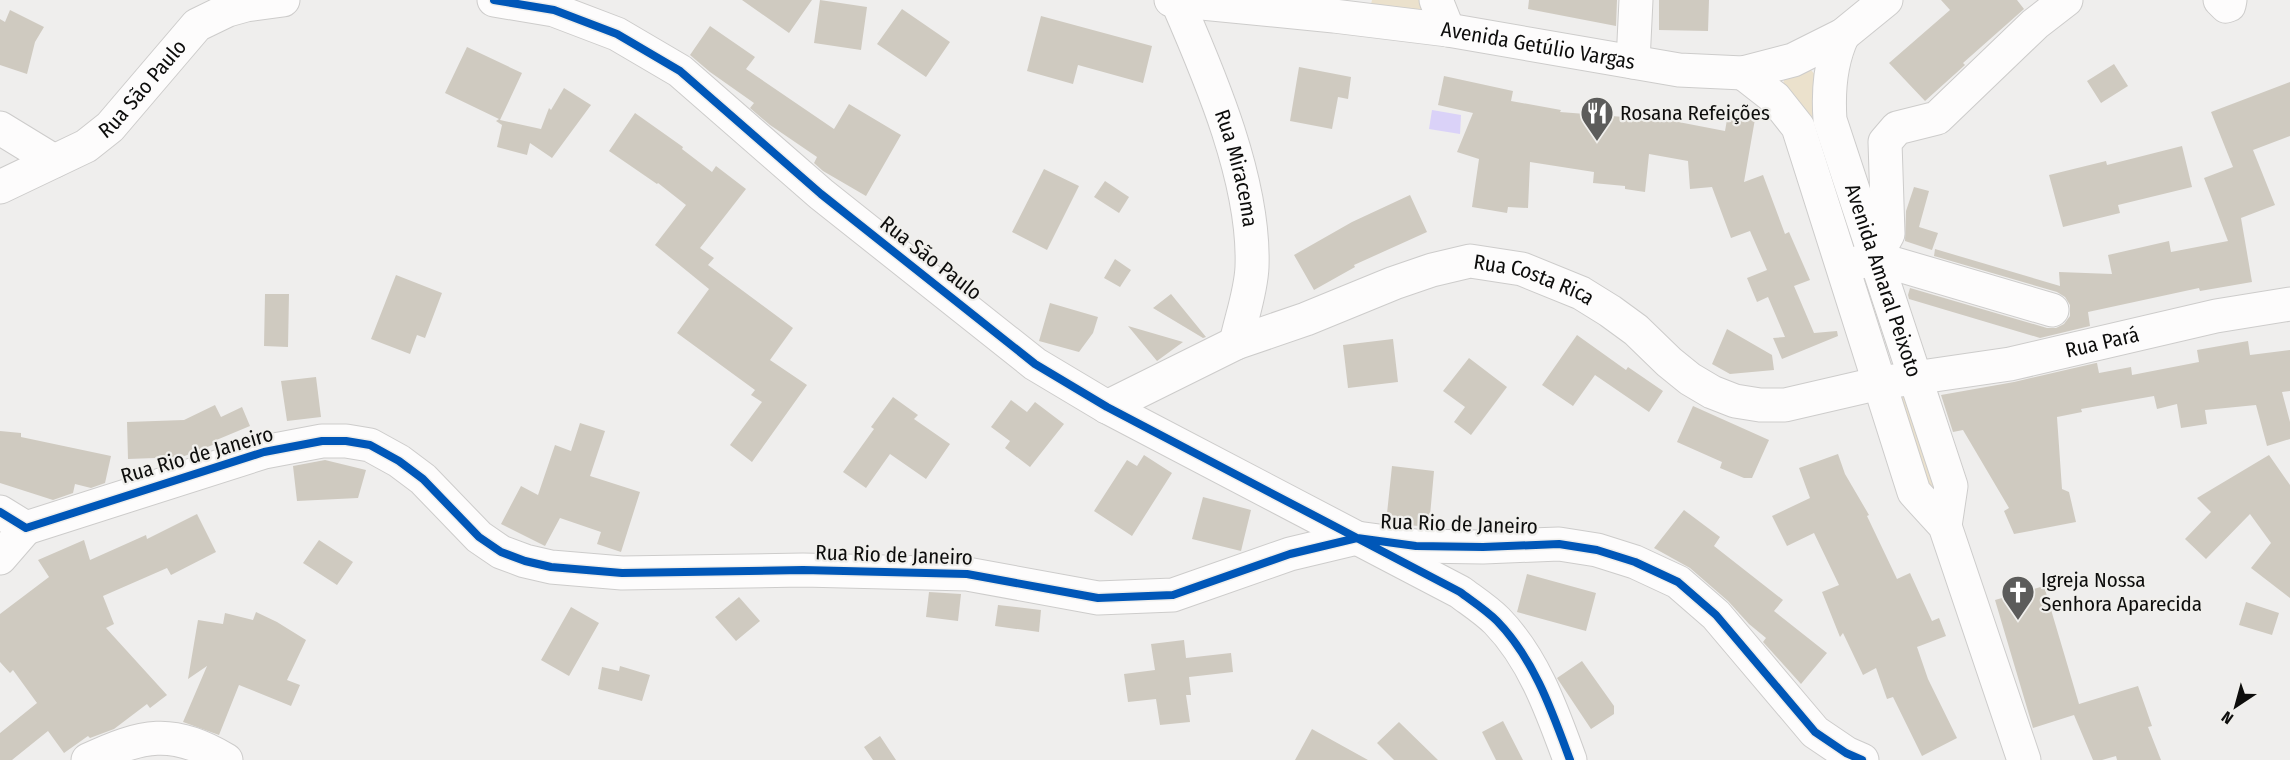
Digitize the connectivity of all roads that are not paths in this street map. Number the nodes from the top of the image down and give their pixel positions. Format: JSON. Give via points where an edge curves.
{"nodes":[{"id":1,"x":283,"y":0,"type":"edge"},
{"id":2,"x":494,"y":0,"type":"edge"},
{"id":3,"x":1436,"y":0,"type":"edge"},
{"id":4,"x":1636,"y":0,"type":"edge"},
{"id":5,"x":1886,"y":0,"type":"edge"},
{"id":6,"x":2066,"y":0,"type":"edge"},
{"id":7,"x":2220,"y":0,"type":"edge"},
{"id":8,"x":2230,"y":0,"type":"edge"},
{"id":9,"x":1174,"y":1,"type":"edge"},
{"id":10,"x":1340,"y":8,"type":"edge"},
{"id":11,"x":1448,"y":30,"type":"junction"},
{"id":12,"x":1843,"y":35,"type":"junction"},
{"id":13,"x":1634,"y":62,"type":"junction"},
{"id":14,"x":1743,"y":73,"type":"junction"},
{"id":15,"x":1830,"y":120,"type":"junction"},
{"id":16,"x":1798,"y":127,"type":"junction"},
{"id":17,"x":0,"y":128,"type":"edge"},
{"id":18,"x":54,"y":161,"type":"junction"},
{"id":19,"x":0,"y":187,"type":"edge"},
{"id":20,"x":1875,"y":258,"type":"junction"},
{"id":21,"x":1843,"y":267,"type":"junction"},
{"id":22,"x":2290,"y":304,"type":"edge"},
{"id":23,"x":2052,"y":310,"type":"dead end"},
{"id":24,"x":1236,"y":343,"type":"junction"},
{"id":25,"x":1916,"y":378,"type":"junction"},
{"id":26,"x":1880,"y":384,"type":"junction"},
{"id":27,"x":1107,"y":407,"type":"junction"},
{"id":28,"x":13,"y":520,"type":"edge"},
{"id":29,"x":1945,"y":526,"type":"junction"},
{"id":30,"x":1357,"y":538,"type":"junction"},
{"id":31,"x":0,"y":558,"type":"edge"},
{"id":32,"x":2019,"y":759,"type":"edge"},
{"id":33,"x":88,"y":760,"type":"edge"},
{"id":34,"x":226,"y":760,"type":"edge"},
{"id":35,"x":1570,"y":760,"type":"edge"},
{"id":36,"x":1862,"y":760,"type":"edge"}],
"edges":[{"from":1,"to":18,"type":"street","name":"Rua São Paulo","via":[[237,7],[197,25],[110,127],[86,146]]},
{"from":2,"to":27,"type":"street","name":"Rua São Paulo","via":[[554,10],[617,34],[680,71],[820,194],[1035,364]]},
{"from":3,"to":11,"type":"street"},
{"from":4,"to":13,"type":"street"},
{"from":5,"to":12,"type":"street","name":"Avenida Getúlio Vargas"},
{"from":6,"to":20,"type":"street","via":[[2035,24],[1937,118],[1897,128],[1885,142],[1888,234]]},
{"from":7,"to":8,"type":"street","via":[[2226,6]]},
{"from":9,"to":10,"type":"street","name":"Avenida Getúlio Vargas"},
{"from":9,"to":24,"type":"street","name":"Rua Miracema","via":[[1212,83],[1249,221],[1252,269]]},
{"from":10,"to":11,"type":"street","name":"Avenida Getúlio Vargas"},
{"from":11,"to":13,"type":"street","name":"Avenida Getúlio Vargas"},
{"from":12,"to":14,"type":"street","name":"Avenida Getúlio Vargas","via":[[1793,60]]},
{"from":12,"to":15,"type":"street","name":"Avenida Amaral Peixoto","via":[[1834,54],[1828,95]]},
{"from":13,"to":14,"type":"street","name":"Avenida Getúlio Vargas","via":[[1679,70]]},
{"from":14,"to":16,"type":"street","name":"Avenida Amaral Peixoto","via":[[1775,98]]},
{"from":15,"to":16,"type":"street"},
{"from":15,"to":20,"type":"street","name":"Avenida Amaral Peixoto"},
{"from":16,"to":21,"type":"street","name":"Avenida Amaral Peixoto"},
{"from":17,"to":18,"type":"street"},
{"from":18,"to":19,"type":"street","name":"Rua São Paulo"},
{"from":20,"to":21,"type":"street"},
{"from":20,"to":23,"type":"street"},
{"from":20,"to":25,"type":"street","name":"Avenida Amaral Peixoto"},
{"from":21,"to":26,"type":"street","name":"Avenida Amaral Peixoto"},
{"from":22,"to":25,"type":"street","name":"Rua Pará","via":[[2216,316],[2010,364]]},
{"from":24,"to":26,"type":"street","name":"Rua Costa Rica","via":[[1394,283],[1470,261],[1522,269],[1581,293],[1636,330],[1690,379],[1735,401],[1785,405]]},
{"from":24,"to":27,"type":"street","name":"Rua Costa Rica"},
{"from":25,"to":26,"type":"street","name":"Rua Pará"},
{"from":25,"to":29,"type":"street","name":"Avenida Amaral Peixoto","via":[[1951,486]]},
{"from":26,"to":29,"type":"street","name":"Avenida Amaral Peixoto","via":[[1914,492]]},
{"from":27,"to":30,"type":"street","name":"Rua São Paulo"},
{"from":28,"to":30,"type":"street","name":"Rua Rio de Janeiro","via":[[264,452],[322,441],[346,441],[370,445],[399,461],[423,479],[479,537],[501,552],[550,567],[622,573],[803,570],[967,574],[1098,598],[1173,595],[1290,554]]},
{"from":28,"to":31,"type":"street"},
{"from":29,"to":32,"type":"street","name":"Avenida Amaral Peixoto"},
{"from":30,"to":35,"type":"street","name":"Rua São Paulo","via":[[1460,592],[1496,620],[1542,687]]},
{"from":30,"to":36,"type":"street","name":"Rua Rio de Janeiro","via":[[1416,546],[1559,544],[1598,550],[1635,562],[1678,582],[1716,615],[1815,732]]},
{"from":33,"to":34,"type":"street","via":[[130,742],[153,738],[195,744]]}]}
